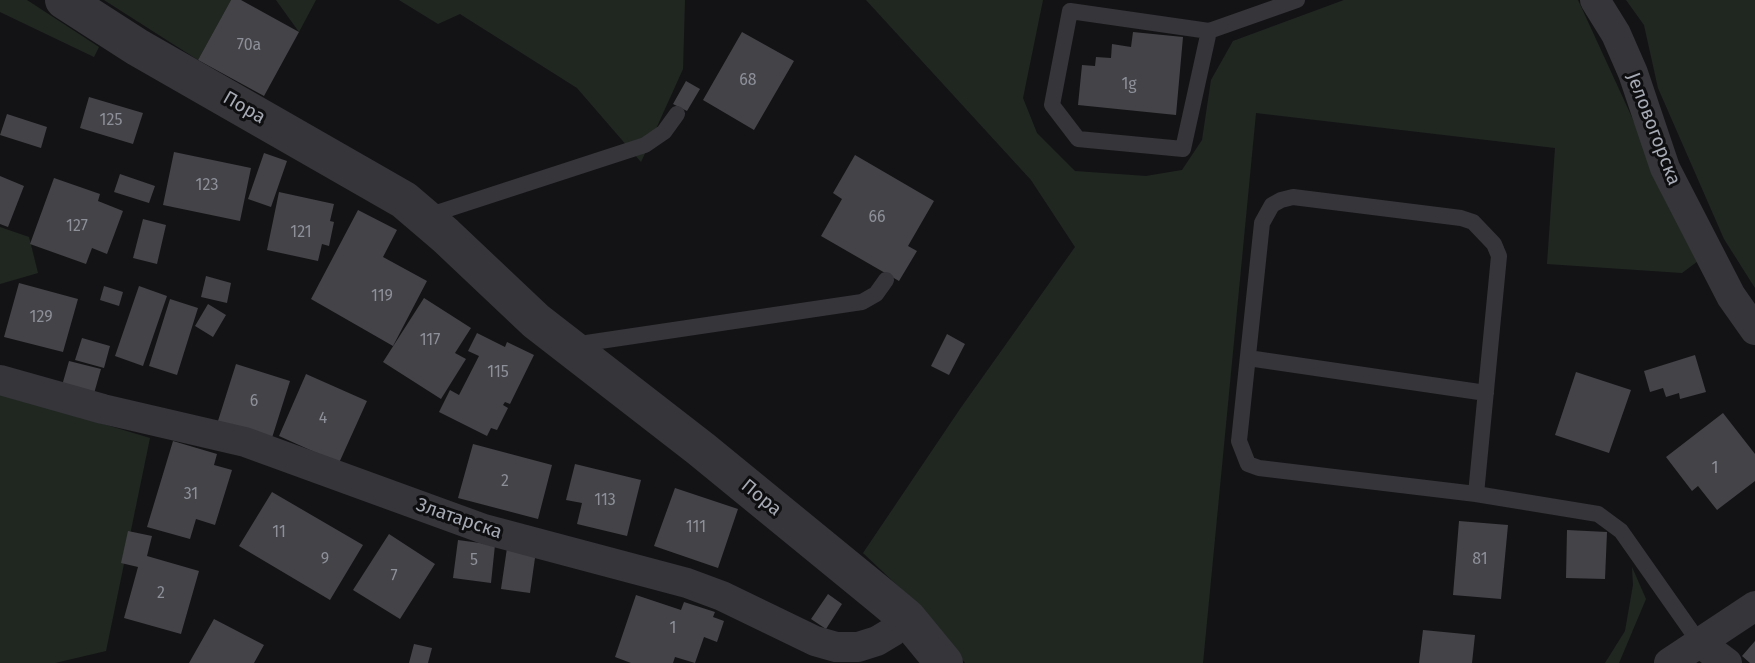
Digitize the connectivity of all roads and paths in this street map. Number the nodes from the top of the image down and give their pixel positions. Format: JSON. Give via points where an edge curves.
{"nodes":[{"id":1,"x":64,"y":0,"type":"edge"},
{"id":2,"x":1297,"y":0,"type":"edge"},
{"id":3,"x":1594,"y":0,"type":"edge"},
{"id":4,"x":1209,"y":31,"type":"junction"},
{"id":5,"x":677,"y":114,"type":"dead end"},
{"id":6,"x":424,"y":216,"type":"junction"},
{"id":7,"x":886,"y":280,"type":"dead end"},
{"id":8,"x":1755,"y":330,"type":"edge"},
{"id":9,"x":567,"y":346,"type":"junction"},
{"id":10,"x":1248,"y":358,"type":"junction"},
{"id":11,"x":0,"y":380,"type":"edge"},
{"id":12,"x":1486,"y":393,"type":"junction"},
{"id":13,"x":1476,"y":494,"type":"junction"},
{"id":14,"x":1755,"y":606,"type":"edge"},
{"id":15,"x":907,"y":618,"type":"junction"},
{"id":16,"x":1699,"y":642,"type":"junction"},
{"id":17,"x":944,"y":663,"type":"edge"},
{"id":18,"x":1669,"y":663,"type":"edge"},
{"id":19,"x":1727,"y":663,"type":"edge"}],
"edges":[{"from":1,"to":6,"type":"street","name":"Пора","via":[[137,47],[376,183]]},
{"from":2,"to":4,"type":"lane"},
{"from":3,"to":8,"type":"street","name":"Јеловогорска","via":[[1633,73],[1665,168],[1731,296]]},
{"from":4,"to":4,"type":"lane","via":[[1183,149],[1078,139],[1052,106],[1070,10]]},
{"from":5,"to":6,"type":"lane","via":[[645,145]]},
{"from":6,"to":9,"type":"street","name":"Пора"},
{"from":7,"to":9,"type":"lane","via":[[876,294],[862,302]]},
{"from":9,"to":15,"type":"street","name":"Пора"},
{"from":10,"to":12,"type":"lane"},
{"from":10,"to":12,"type":"lane","via":[[1262,223],[1272,205],[1293,197],[1461,218],[1483,231],[1499,256]]},
{"from":10,"to":13,"type":"lane","via":[[1239,441],[1248,464]]},
{"from":11,"to":15,"type":"street","name":"Златарска","via":[[245,442],[484,529],[687,583],[836,647],[877,641]]},
{"from":12,"to":13,"type":"lane"},
{"from":13,"to":16,"type":"lane","via":[[1587,510],[1612,523]]},
{"from":14,"to":16,"type":"street"},
{"from":15,"to":17,"type":"street","name":"Пора"},
{"from":16,"to":18,"type":"street"},
{"from":16,"to":19,"type":"street"}]}
